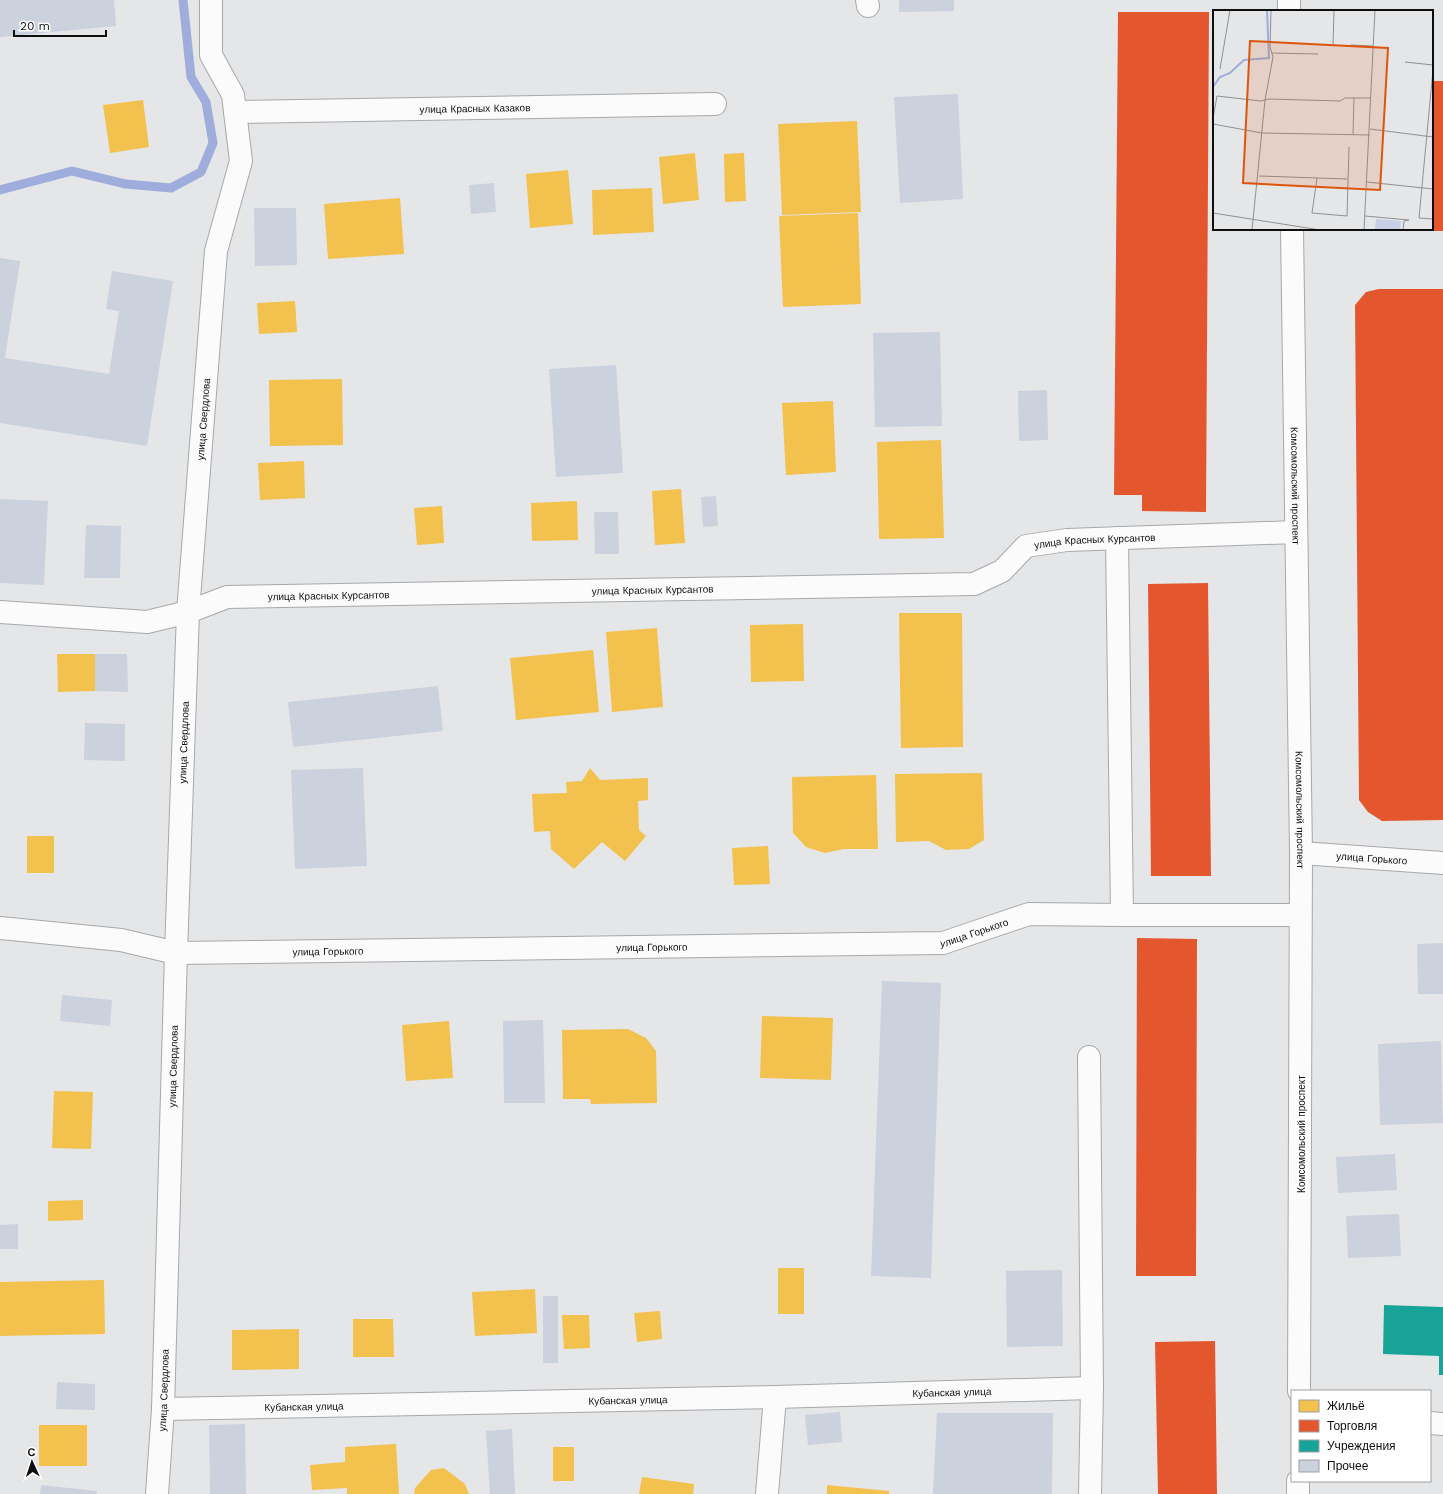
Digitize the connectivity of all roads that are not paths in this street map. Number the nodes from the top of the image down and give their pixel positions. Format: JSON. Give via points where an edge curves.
{"nodes":[{"id":1,"x":211,"y":0,"type":"edge"},
{"id":2,"x":715,"y":104,"type":"dead end"},
{"id":3,"x":235,"y":112,"type":"junction"},
{"id":4,"x":1292,"y":230,"type":"edge"},
{"id":5,"x":1296,"y":532,"type":"junction"},
{"id":6,"x":1117,"y":538,"type":"junction"},
{"id":7,"x":0,"y":612,"type":"edge"},
{"id":8,"x":188,"y":612,"type":"junction"},
{"id":9,"x":1301,"y":853,"type":"junction"},
{"id":10,"x":1443,"y":863,"type":"edge"},
{"id":11,"x":1122,"y":915,"type":"junction"},
{"id":12,"x":1300,"y":915,"type":"junction"},
{"id":13,"x":0,"y":928,"type":"edge"},
{"id":14,"x":176,"y":953,"type":"junction"},
{"id":15,"x":1089,"y":1057,"type":"dead end"},
{"id":16,"x":1092,"y":1388,"type":"junction"},
{"id":17,"x":1299,"y":1390,"type":"edge"},
{"id":18,"x":775,"y":1397,"type":"junction"},
{"id":19,"x":163,"y":1409,"type":"junction"},
{"id":20,"x":1431,"y":1423,"type":"edge"},
{"id":21,"x":1443,"y":1424,"type":"edge"},
{"id":22,"x":1298,"y":1482,"type":"edge"},
{"id":23,"x":157,"y":1494,"type":"edge"},
{"id":24,"x":767,"y":1494,"type":"edge"},
{"id":25,"x":1090,"y":1494,"type":"edge"},
{"id":26,"x":1298,"y":1494,"type":"edge"}],
"edges":[{"from":1,"to":3,"type":"street","name":"улица Свердлова","via":[[212,55],[233,95]]},
{"from":2,"to":3,"type":"street","name":"улица Красных Казаков"},
{"from":3,"to":8,"type":"street","name":"улица Свердлова","via":[[241,161],[216,251]]},
{"from":4,"to":5,"type":"street","name":"Комсомольский проспект"},
{"from":5,"to":6,"type":"street","name":"улица Красных Курсантов"},
{"from":5,"to":9,"type":"street","name":"Комсомольский проспект"},
{"from":6,"to":8,"type":"street","name":"улица Красных Курсантов","via":[[1067,540],[1026,546],[1002,570],[974,584],[228,597]]},
{"from":6,"to":11,"type":"street"},
{"from":7,"to":8,"type":"street","name":"улица Красных Курсантов","via":[[147,622]]},
{"from":8,"to":14,"type":"street","name":"улица Свердлова"},
{"from":9,"to":10,"type":"street","name":"улица Горького"},
{"from":9,"to":12,"type":"street","name":"Комсомольский проспект"},
{"from":11,"to":12,"type":"street","name":"улица Горького"},
{"from":11,"to":14,"type":"street","name":"улица Горького","via":[[1029,914],[943,943]]},
{"from":12,"to":17,"type":"street","name":"Комсомольский проспект"},
{"from":13,"to":14,"type":"street","name":"улица Горького","via":[[120,940]]},
{"from":14,"to":19,"type":"street","name":"улица Свердлова"},
{"from":15,"to":16,"type":"street"},
{"from":16,"to":18,"type":"street","name":"Кубанская улица"},
{"from":16,"to":25,"type":"street"},
{"from":18,"to":19,"type":"street","name":"Кубанская улица"},
{"from":18,"to":24,"type":"street"},
{"from":19,"to":23,"type":"street","name":"улица Свердлова"},
{"from":20,"to":21,"type":"street"},
{"from":22,"to":26,"type":"street"}]}
